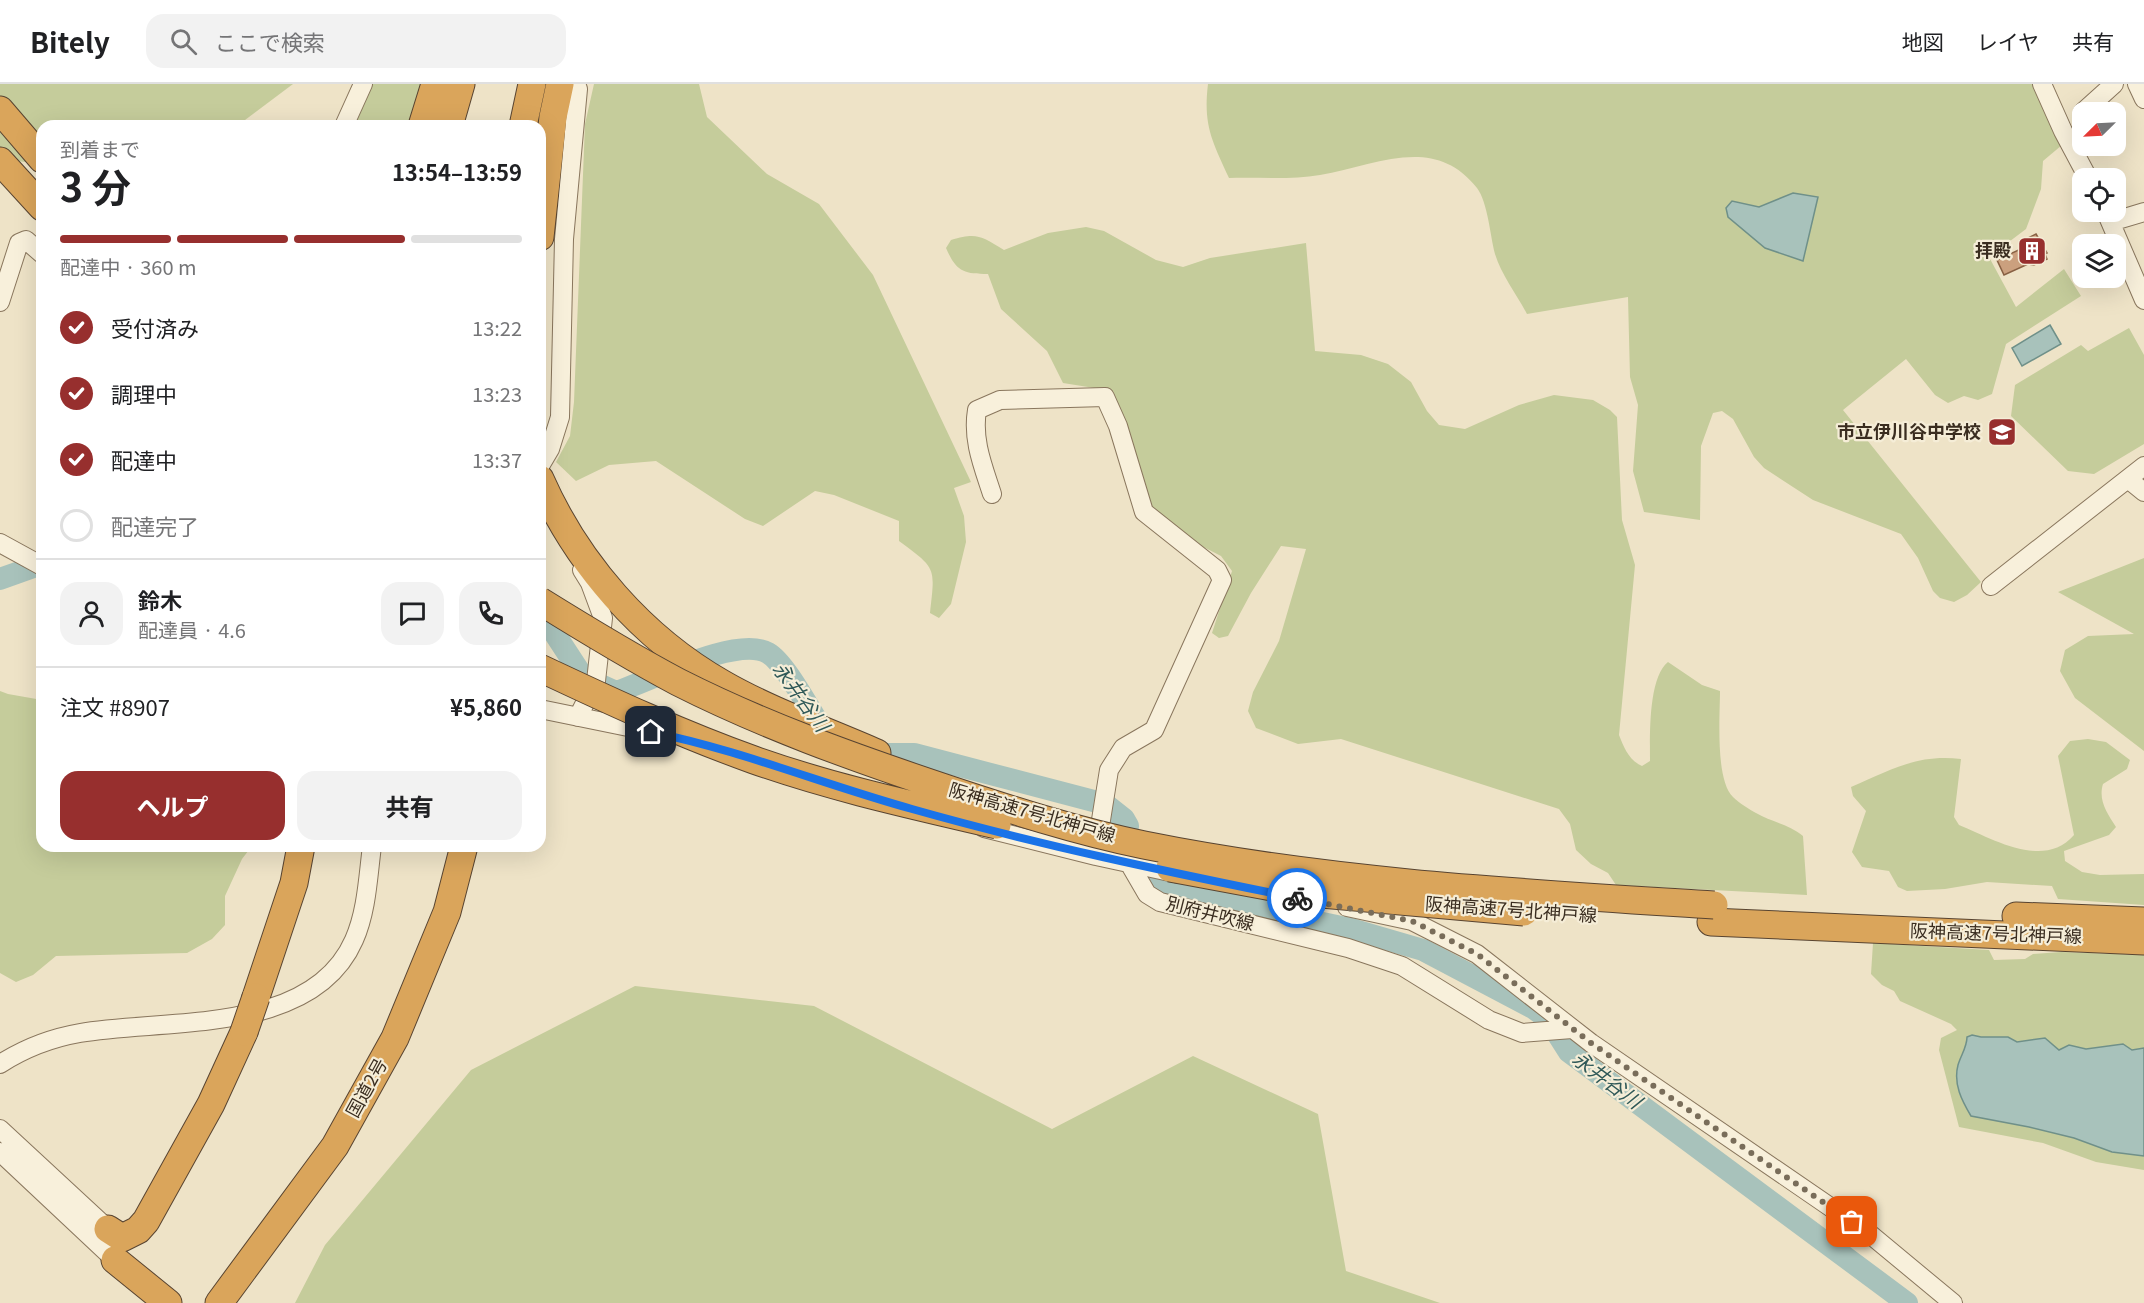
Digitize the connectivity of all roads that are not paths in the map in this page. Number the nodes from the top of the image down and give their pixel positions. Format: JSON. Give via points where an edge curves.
{"nodes":[{"id":1,"x":363,"y":84,"type":"edge"},
{"id":2,"x":435,"y":84,"type":"edge"},
{"id":3,"x":461,"y":84,"type":"edge"},
{"id":4,"x":532,"y":84,"type":"edge"},
{"id":5,"x":560,"y":84,"type":"edge"},
{"id":6,"x":576,"y":84,"type":"edge"},
{"id":7,"x":2042,"y":84,"type":"edge"},
{"id":8,"x":2114,"y":84,"type":"edge"},
{"id":9,"x":2137,"y":84,"type":"edge"},
{"id":10,"x":2144,"y":99,"type":"edge"},
{"id":11,"x":2094,"y":102,"type":"edge"},
{"id":12,"x":0,"y":110,"type":"edge"},
{"id":13,"x":347,"y":120,"type":"edge"},
{"id":14,"x":424,"y":120,"type":"edge"},
{"id":15,"x":451,"y":120,"type":"edge"},
{"id":16,"x":524,"y":120,"type":"edge"},
{"id":17,"x":2072,"y":122,"type":"edge"},
{"id":18,"x":2063,"y":131,"type":"junction"},
{"id":19,"x":0,"y":134,"type":"edge"},
{"id":20,"x":36,"y":152,"type":"edge"},
{"id":21,"x":0,"y":161,"type":"edge"},
{"id":22,"x":2083,"y":168,"type":"edge"},
{"id":23,"x":546,"y":182,"type":"edge"},
{"id":24,"x":0,"y":183,"type":"edge"},
{"id":25,"x":36,"y":196,"type":"edge"},
{"id":26,"x":36,"y":200,"type":"edge"},
{"id":27,"x":36,"y":202,"type":"edge"},
{"id":28,"x":2144,"y":212,"type":"edge"},
{"id":29,"x":2126,"y":215,"type":"edge"},
{"id":30,"x":2111,"y":222,"type":"edge"},
{"id":31,"x":36,"y":249,"type":"edge"},
{"id":32,"x":2144,"y":300,"type":"edge"},
{"id":33,"x":0,"y":302,"type":"edge"},
{"id":34,"x":546,"y":456,"type":"edge"},
{"id":35,"x":2144,"y":466,"type":"edge"},
{"id":36,"x":2128,"y":479,"type":"junction"},
{"id":37,"x":546,"y":491,"type":"edge"},
{"id":38,"x":2144,"y":492,"type":"edge"},
{"id":39,"x":992,"y":494,"type":"dead end"},
{"id":40,"x":546,"y":513,"type":"edge"},
{"id":41,"x":0,"y":543,"type":"edge"},
{"id":42,"x":36,"y":562,"type":"edge"},
{"id":43,"x":1991,"y":586,"type":"dead end"},
{"id":44,"x":546,"y":605,"type":"edge"},
{"id":45,"x":546,"y":624,"type":"edge"},
{"id":46,"x":546,"y":671,"type":"edge"},
{"id":47,"x":546,"y":710,"type":"edge"},
{"id":48,"x":578,"y":717,"type":"junction"},
{"id":49,"x":1000,"y":816,"type":"junction"},
{"id":50,"x":300,"y":852,"type":"edge"},
{"id":51,"x":371,"y":852,"type":"edge"},
{"id":52,"x":462,"y":852,"type":"edge"},
{"id":53,"x":1096,"y":856,"type":"junction"},
{"id":54,"x":1129,"y":863,"type":"junction"},
{"id":55,"x":2141,"y":931,"type":"edge"},
{"id":56,"x":1572,"y":1029,"type":"junction"},
{"id":57,"x":0,"y":1064,"type":"edge"},
{"id":58,"x":0,"y":1129,"type":"edge"},
{"id":59,"x":0,"y":1152,"type":"edge"},
{"id":60,"x":108,"y":1229,"type":"joint"},
{"id":61,"x":138,"y":1230,"type":"junction"},
{"id":62,"x":124,"y":1267,"type":"junction"},
{"id":63,"x":168,"y":1303,"type":"edge"},
{"id":64,"x":219,"y":1303,"type":"edge"},
{"id":65,"x":1953,"y":1303,"type":"edge"}],
"edges":[{"from":1,"to":13,"type":"street"},
{"from":2,"to":14,"type":"highway"},
{"from":3,"to":15,"type":"highway"},
{"from":4,"to":16,"type":"highway"},
{"from":5,"to":23,"type":"highway"},
{"from":6,"to":34,"type":"street","via":[[564,239],[560,417]]},
{"from":7,"to":18,"type":"street"},
{"from":8,"to":11,"type":"street"},
{"from":9,"to":10,"type":"street"},
{"from":12,"to":20,"type":"highway"},
{"from":17,"to":18,"type":"street"},
{"from":18,"to":22,"type":"street"},
{"from":19,"to":25,"type":"highway"},
{"from":21,"to":26,"type":"highway"},
{"from":24,"to":27,"type":"highway"},
{"from":28,"to":29,"type":"street"},
{"from":30,"to":32,"type":"street"},
{"from":31,"to":33,"type":"street","via":[[26,240],[19,243]]},
{"from":35,"to":36,"type":"street"},
{"from":36,"to":38,"type":"street"},
{"from":36,"to":43,"type":"street"},
{"from":37,"to":49,"type":"highway","bridge":true,"via":[[569,537],[628,609],[667,646],[723,684]]},
{"from":39,"to":53,"type":"street","via":[[976,442],[977,410],[999,400],[1105,397],[1144,512],[1216,570],[1222,580],[1154,730],[1123,748],[1109,770]]},
{"from":40,"to":48,"type":"street","bridge":true,"via":[[590,583],[603,618],[596,681]]},
{"from":41,"to":42,"type":"street"},
{"from":44,"to":49,"type":"highway","name":"阪神高速7号北神戸線","bridge":true,"via":[[680,682],[776,727]]},
{"from":45,"to":49,"type":"highway","name":"阪神高速7号北神戸線","bridge":true,"via":[[670,698],[756,738],[862,779]]},
{"from":46,"to":49,"type":"highway","bridge":true,"via":[[626,709],[755,760],[860,793]]},
{"from":47,"to":48,"type":"street"},
{"from":48,"to":53,"type":"street","via":[[693,740],[912,809]]},
{"from":49,"to":55,"type":"highway","name":"阪神高速7号北神戸線","bridge":true,"via":[[1299,871],[1486,891],[1903,921]]},
{"from":50,"to":61,"type":"highway","bridge":true,"via":[[294,883],[244,1032],[212,1104]]},
{"from":51,"to":57,"type":"street","via":[[355,939],[340,963],[295,1000],[226,1017],[79,1033],[28,1047]]},
{"from":52,"to":64,"type":"highway","name":"国道2号","via":[[447,912],[395,1038],[336,1146]]},
{"from":53,"to":54,"type":"street"},
{"from":54,"to":56,"type":"street","via":[[1412,921],[1477,954]]},
{"from":54,"to":56,"type":"street","name":"別府井吹線","via":[[1147,894],[1160,902],[1348,948],[1402,966],[1489,1020],[1522,1033]]},
{"from":56,"to":65,"type":"street","via":[[1871,1235]]},
{"from":58,"to":60,"type":"street"},
{"from":59,"to":62,"type":"street"},
{"from":60,"to":61,"type":"highway","via":[[122,1238]]},
{"from":61,"to":62,"type":"highway","via":[[129,1251],[129,1265]]},
{"from":62,"to":63,"type":"highway"}]}
